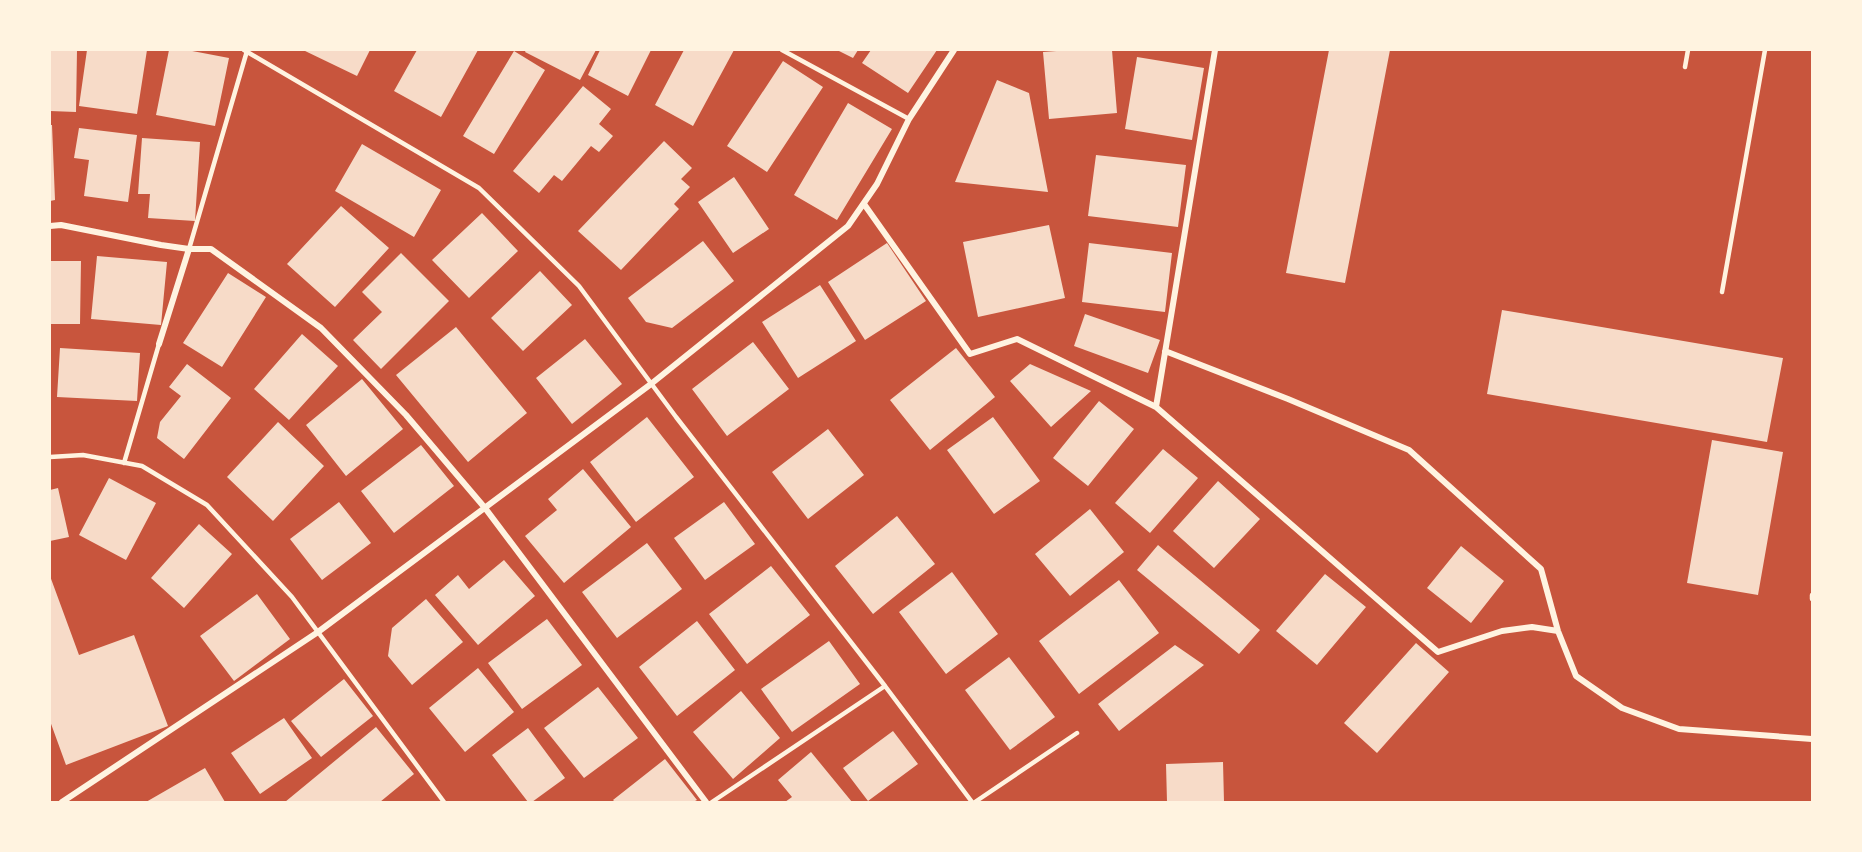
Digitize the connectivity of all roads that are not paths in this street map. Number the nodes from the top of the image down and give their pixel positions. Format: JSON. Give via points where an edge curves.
{"nodes":[{"id":1,"x":245,"y":50,"type":"edge"},
{"id":2,"x":782,"y":50,"type":"edge"},
{"id":3,"x":954,"y":50,"type":"edge"},
{"id":4,"x":1215,"y":50,"type":"edge"},
{"id":5,"x":1688,"y":50,"type":"edge"},
{"id":6,"x":1765,"y":50,"type":"edge"},
{"id":7,"x":1685,"y":67,"type":"dead end"},
{"id":8,"x":909,"y":119,"type":"junction"},
{"id":9,"x":864,"y":204,"type":"junction"},
{"id":10,"x":50,"y":226,"type":"edge"},
{"id":11,"x":189,"y":249,"type":"junction"},
{"id":12,"x":1722,"y":292,"type":"dead end"},
{"id":13,"x":159,"y":344,"type":"joint"},
{"id":14,"x":1165,"y":351,"type":"junction"},
{"id":15,"x":651,"y":384,"type":"junction"},
{"id":16,"x":1156,"y":407,"type":"junction"},
{"id":17,"x":50,"y":457,"type":"edge"},
{"id":18,"x":124,"y":463,"type":"junction"},
{"id":19,"x":485,"y":508,"type":"junction"},
{"id":20,"x":1558,"y":631,"type":"junction"},
{"id":21,"x":318,"y":632,"type":"junction"},
{"id":22,"x":885,"y":686,"type":"junction"},
{"id":23,"x":1077,"y":733,"type":"dead end"},
{"id":24,"x":1812,"y":739,"type":"edge"},
{"id":25,"x":62,"y":802,"type":"edge"},
{"id":26,"x":444,"y":802,"type":"edge"},
{"id":27,"x":706,"y":802,"type":"edge"},
{"id":28,"x":712,"y":802,"type":"edge"},
{"id":29,"x":973,"y":802,"type":"edge"}],
"edges":[{"from":1,"to":11,"type":"lane"},
{"from":1,"to":15,"type":"lane","via":[[479,188],[579,286]]},
{"from":2,"to":8,"type":"lane"},
{"from":3,"to":8,"type":"street"},
{"from":4,"to":14,"type":"street"},
{"from":5,"to":7,"type":"lane"},
{"from":6,"to":12,"type":"lane"},
{"from":8,"to":9,"type":"street"},
{"from":9,"to":15,"type":"street","via":[[848,226]]},
{"from":9,"to":16,"type":"street","via":[[970,354],[1017,339]]},
{"from":10,"to":11,"type":"street"},
{"from":11,"to":13,"type":"street"},
{"from":11,"to":19,"type":"street","via":[[211,249],[321,328],[406,415]]},
{"from":13,"to":18,"type":"lane"},
{"from":14,"to":16,"type":"street"},
{"from":14,"to":20,"type":"street","via":[[1409,450],[1541,569]]},
{"from":15,"to":19,"type":"street"},
{"from":15,"to":22,"type":"lane"},
{"from":16,"to":20,"type":"street","via":[[1438,652],[1502,631],[1532,627]]},
{"from":17,"to":18,"type":"lane","via":[[83,455]]},
{"from":18,"to":21,"type":"lane","via":[[142,466],[207,505],[292,597]]},
{"from":19,"to":21,"type":"street"},
{"from":19,"to":27,"type":"street"},
{"from":20,"to":24,"type":"street","via":[[1576,676],[1622,708],[1679,729]]},
{"from":21,"to":25,"type":"street"},
{"from":21,"to":26,"type":"lane"},
{"from":22,"to":28,"type":"lane"},
{"from":22,"to":29,"type":"lane"},
{"from":23,"to":29,"type":"lane"}]}
